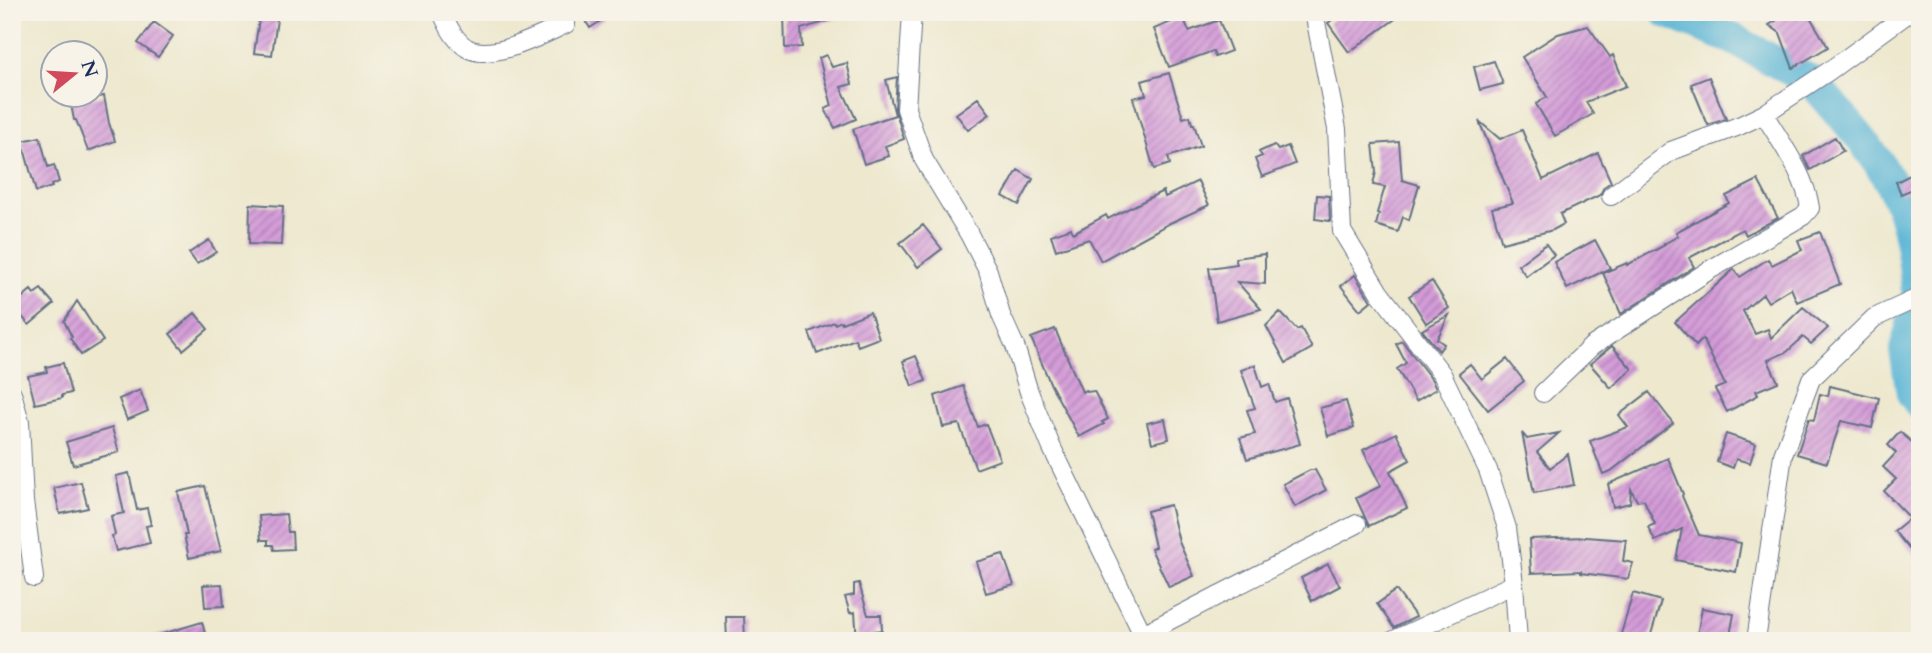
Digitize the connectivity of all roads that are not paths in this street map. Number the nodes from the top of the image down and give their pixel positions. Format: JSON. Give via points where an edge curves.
{"nodes":[{"id":1,"x":442,"y":12,"type":"edge"},
{"id":2,"x":912,"y":12,"type":"edge"},
{"id":3,"x":1314,"y":12,"type":"edge"},
{"id":4,"x":1910,"y":12,"type":"edge"},
{"id":5,"x":566,"y":24,"type":"dead end"},
{"id":6,"x":1765,"y":114,"type":"junction"},
{"id":7,"x":1611,"y":195,"type":"dead end"},
{"id":8,"x":1920,"y":297,"type":"edge"},
{"id":9,"x":12,"y":393,"type":"edge"},
{"id":10,"x":1543,"y":393,"type":"dead end"},
{"id":11,"x":1357,"y":524,"type":"dead end"},
{"id":12,"x":34,"y":578,"type":"dead end"},
{"id":13,"x":1514,"y":584,"type":"junction"},
{"id":14,"x":1145,"y":637,"type":"edge"},
{"id":15,"x":1392,"y":641,"type":"edge"},
{"id":16,"x":1518,"y":641,"type":"edge"},
{"id":17,"x":1756,"y":641,"type":"edge"}],
"edges":[{"from":1,"to":5,"type":"street","via":[[448,29],[466,48],[484,53]]},
{"from":2,"to":14,"type":"street","via":[[906,109],[924,160],[988,271],[1051,446]]},
{"from":3,"to":13,"type":"street","via":[[1337,129],[1342,231],[1378,292],[1442,374],[1488,470],[1507,528]]},
{"from":4,"to":6,"type":"street"},
{"from":6,"to":7,"type":"street","via":[[1671,151]]},
{"from":6,"to":10,"type":"street","via":[[1811,208],[1592,346]]},
{"from":8,"to":17,"type":"street","via":[[1874,318],[1811,379],[1783,454]]},
{"from":9,"to":12,"type":"street","via":[[20,422]]},
{"from":11,"to":14,"type":"street"},
{"from":13,"to":15,"type":"street"},
{"from":13,"to":16,"type":"street"}]}
